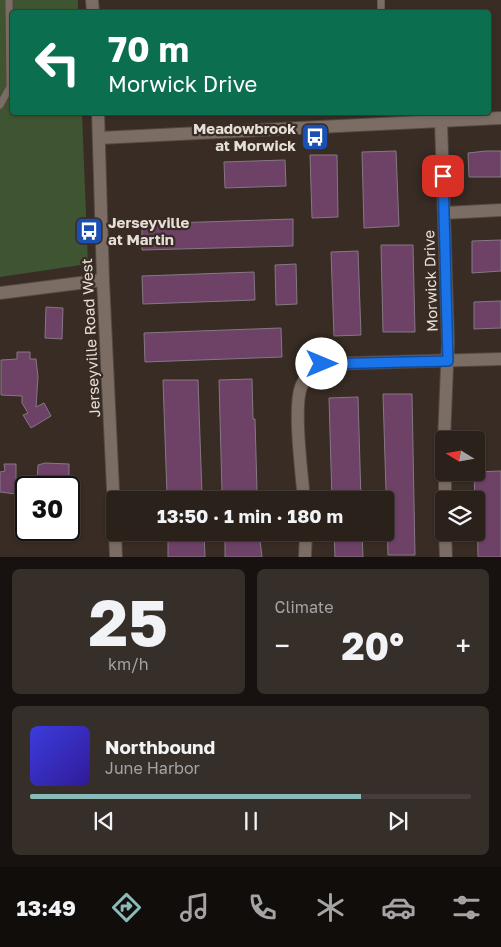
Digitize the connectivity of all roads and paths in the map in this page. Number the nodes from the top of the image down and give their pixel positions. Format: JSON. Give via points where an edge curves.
{"nodes":[{"id":1,"x":9,"y":0,"type":"edge"},
{"id":2,"x":0,"y":105,"type":"edge"},
{"id":3,"x":98,"y":115,"type":"edge"},
{"id":4,"x":501,"y":118,"type":"edge"},
{"id":5,"x":441,"y":121,"type":"junction"},
{"id":6,"x":99,"y":138,"type":"junction"},
{"id":7,"x":501,"y":210,"type":"edge"},
{"id":8,"x":444,"y":213,"type":"junction"},
{"id":9,"x":103,"y":280,"type":"junction"},
{"id":10,"x":0,"y":293,"type":"edge"},
{"id":11,"x":501,"y":359,"type":"edge"},
{"id":12,"x":448,"y":361,"type":"junction"},
{"id":13,"x":444,"y":431,"type":"edge"},
{"id":14,"x":113,"y":491,"type":"edge"},
{"id":15,"x":303,"y":491,"type":"edge"},
{"id":16,"x":115,"y":541,"type":"edge"},
{"id":17,"x":306,"y":541,"type":"edge"},
{"id":18,"x":445,"y":541,"type":"edge"},
{"id":19,"x":116,"y":557,"type":"edge"},
{"id":20,"x":305,"y":557,"type":"edge"},
{"id":21,"x":446,"y":557,"type":"edge"}],
"edges":[{"from":1,"to":2,"type":"lane","via":[[10,87]]},
{"from":3,"to":6,"type":"street","name":"Jerseyville Road West"},
{"from":4,"to":5,"type":"street"},
{"from":5,"to":6,"type":"street"},
{"from":5,"to":8,"type":"street","name":"Morwick Drive"},
{"from":6,"to":9,"type":"street","name":"Jerseyville Road West"},
{"from":7,"to":8,"type":"street"},
{"from":8,"to":12,"type":"street","name":"Morwick Drive"},
{"from":9,"to":10,"type":"street"},
{"from":9,"to":14,"type":"street","name":"Jerseyville Road West"},
{"from":11,"to":12,"type":"street"},
{"from":12,"to":13,"type":"street","name":"Morwick Drive"},
{"from":12,"to":15,"type":"street","via":[[322,364],[309,374],[301,388],[298,416]]},
{"from":16,"to":19,"type":"street","name":"Jerseyville Road West"},
{"from":17,"to":20,"type":"street"},
{"from":18,"to":21,"type":"street"}]}
